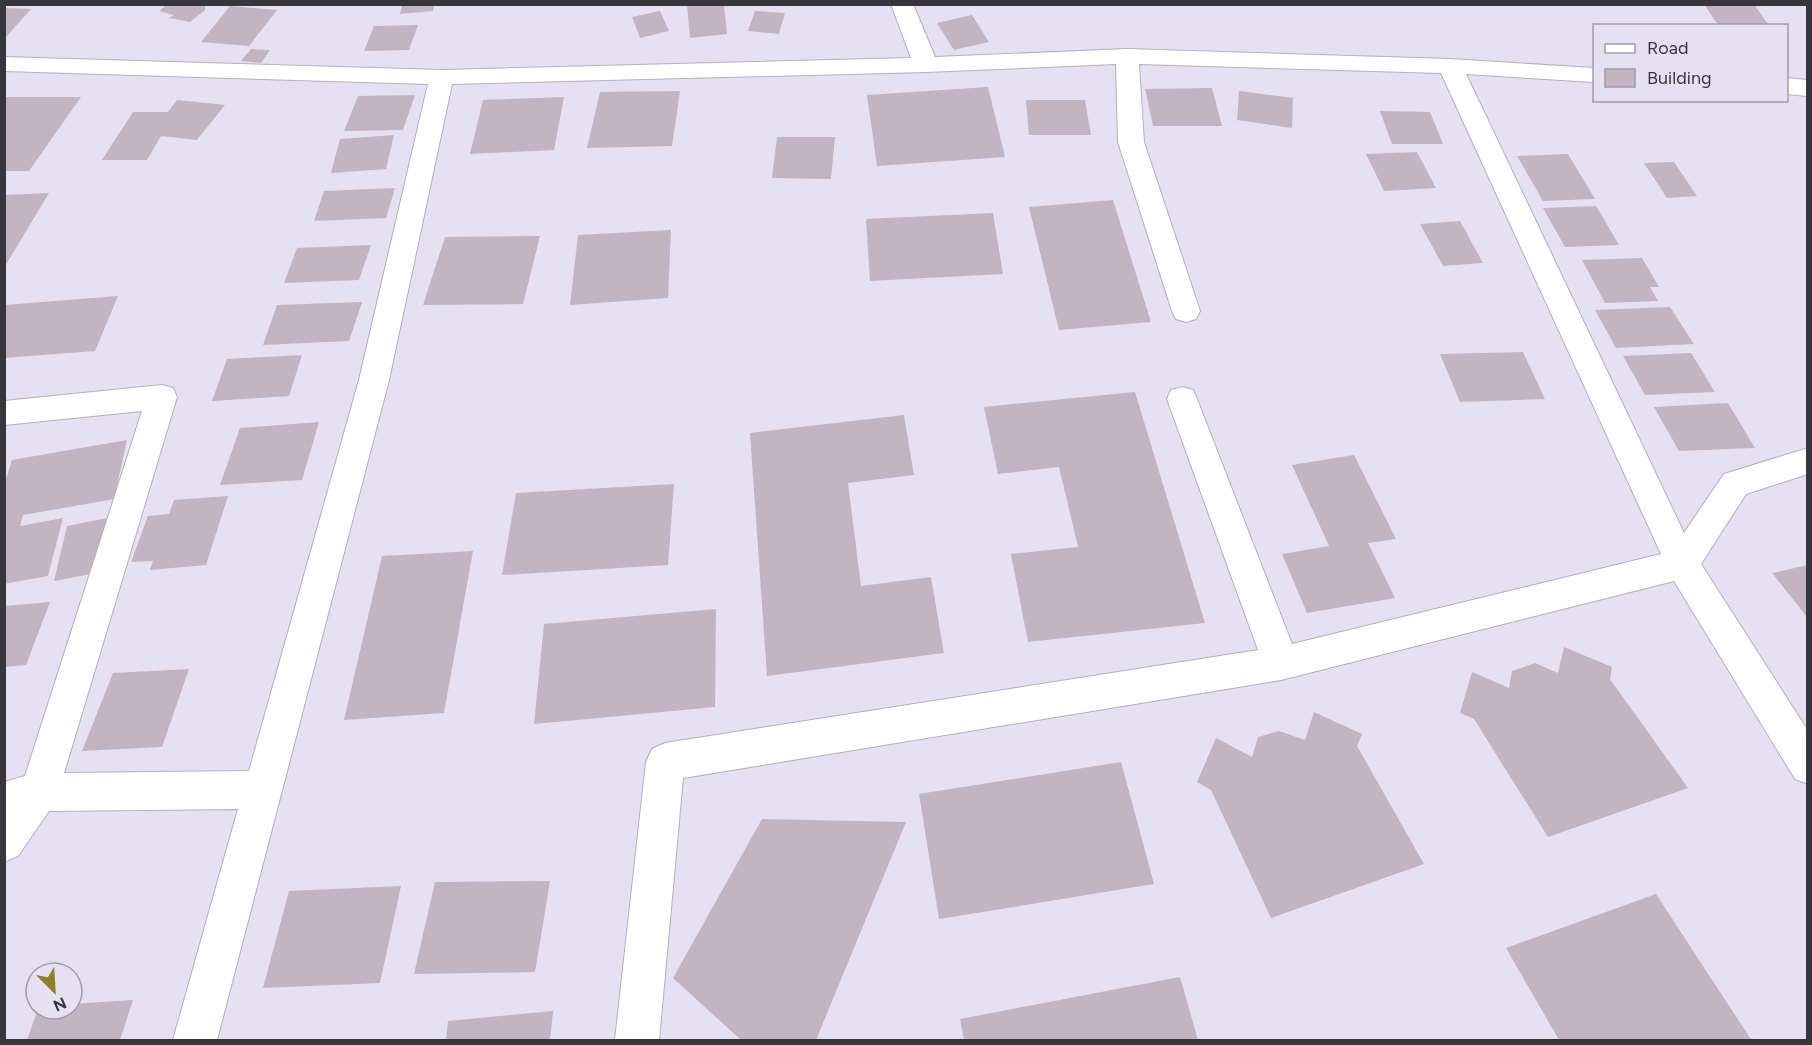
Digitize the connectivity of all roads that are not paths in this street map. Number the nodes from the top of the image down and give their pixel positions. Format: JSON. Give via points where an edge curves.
{"nodes":[{"id":1,"x":902,"y":4,"type":"edge"},
{"id":2,"x":1127,"y":56,"type":"junction"},
{"id":3,"x":4,"y":64,"type":"edge"},
{"id":4,"x":927,"y":65,"type":"junction"},
{"id":5,"x":1450,"y":66,"type":"junction"},
{"id":6,"x":1593,"y":75,"type":"edge"},
{"id":7,"x":442,"y":77,"type":"junction"},
{"id":8,"x":1788,"y":86,"type":"edge"},
{"id":9,"x":1808,"y":88,"type":"edge"},
{"id":10,"x":1186,"y":311,"type":"dead end"},
{"id":11,"x":1182,"y":399,"type":"dead end"},
{"id":12,"x":4,"y":413,"type":"edge"},
{"id":13,"x":1808,"y":460,"type":"edge"},
{"id":14,"x":1682,"y":564,"type":"junction"},
{"id":15,"x":1281,"y":663,"type":"junction"},
{"id":16,"x":1808,"y":766,"type":"edge"},
{"id":17,"x":262,"y":790,"type":"junction"},
{"id":18,"x":22,"y":796,"type":"edge"},
{"id":19,"x":4,"y":842,"type":"edge"},
{"id":20,"x":195,"y":1041,"type":"edge"},
{"id":21,"x":637,"y":1041,"type":"edge"}],
"edges":[{"from":1,"to":4,"type":"street"},
{"from":2,"to":4,"type":"street"},
{"from":2,"to":5,"type":"street"},
{"from":2,"to":10,"type":"street","via":[[1131,142]]},
{"from":3,"to":7,"type":"street"},
{"from":4,"to":7,"type":"street"},
{"from":5,"to":6,"type":"street"},
{"from":5,"to":14,"type":"street"},
{"from":7,"to":17,"type":"street","via":[[374,380]]},
{"from":8,"to":9,"type":"street"},
{"from":11,"to":15,"type":"street"},
{"from":12,"to":18,"type":"street","via":[[162,397]]},
{"from":13,"to":14,"type":"street","via":[[1735,484]]},
{"from":14,"to":15,"type":"street"},
{"from":14,"to":16,"type":"street"},
{"from":15,"to":21,"type":"street","via":[[665,762]]},
{"from":17,"to":18,"type":"street"},
{"from":17,"to":20,"type":"street"},
{"from":18,"to":19,"type":"street"}]}
